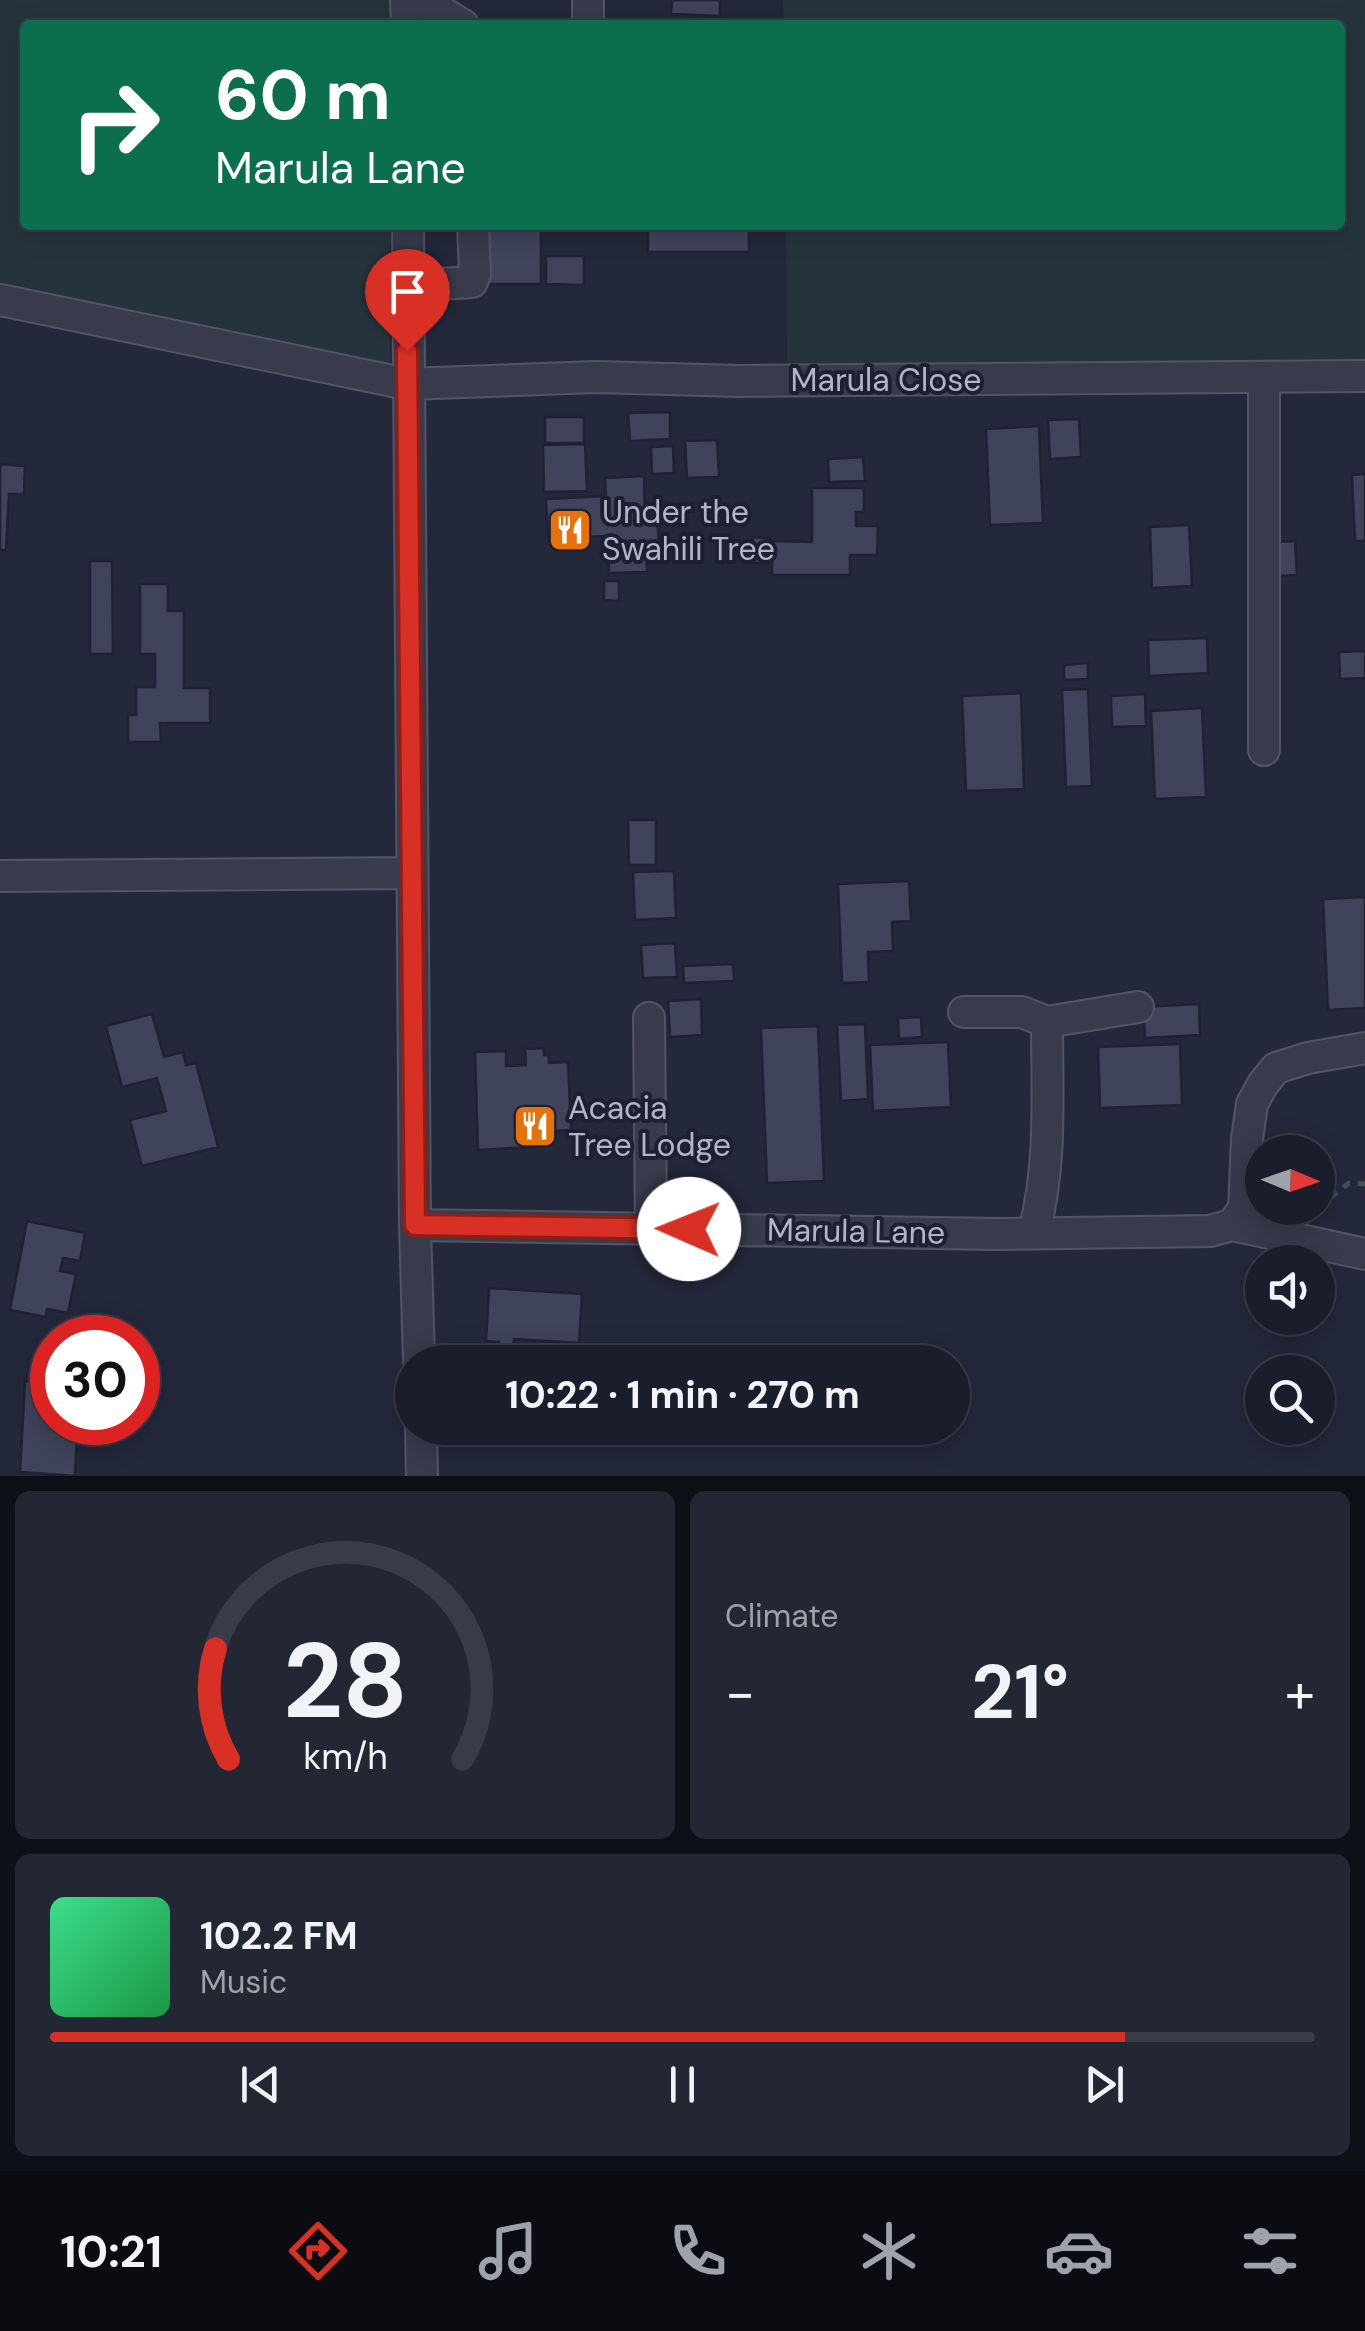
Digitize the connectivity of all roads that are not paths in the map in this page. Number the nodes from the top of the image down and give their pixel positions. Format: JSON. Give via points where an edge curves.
{"nodes":[{"id":1,"x":422,"y":0,"type":"edge"},
{"id":2,"x":455,"y":20,"type":"edge"},
{"id":3,"x":408,"y":230,"type":"edge"},
{"id":4,"x":473,"y":230,"type":"edge"},
{"id":5,"x":407,"y":286,"type":"junction"},
{"id":6,"x":0,"y":300,"type":"edge"},
{"id":7,"x":1264,"y":376,"type":"junction"},
{"id":8,"x":1365,"y":376,"type":"edge"},
{"id":9,"x":407,"y":384,"type":"junction"},
{"id":10,"x":1264,"y":750,"type":"dead end"},
{"id":11,"x":412,"y":873,"type":"junction"},
{"id":12,"x":0,"y":876,"type":"edge"},
{"id":13,"x":1138,"y":1006,"type":"dead end"},
{"id":14,"x":964,"y":1012,"type":"dead end"},
{"id":15,"x":649,"y":1018,"type":"dead end"},
{"id":16,"x":1047,"y":1022,"type":"junction"},
{"id":17,"x":1365,"y":1048,"type":"edge"},
{"id":18,"x":415,"y":1225,"type":"junction"},
{"id":19,"x":1232,"y":1225,"type":"junction"},
{"id":20,"x":651,"y":1228,"type":"junction"},
{"id":21,"x":1034,"y":1232,"type":"junction"},
{"id":22,"x":1365,"y":1254,"type":"edge"},
{"id":23,"x":419,"y":1345,"type":"edge"},
{"id":24,"x":421,"y":1445,"type":"edge"},
{"id":25,"x":422,"y":1476,"type":"edge"}],
"edges":[{"from":1,"to":2,"type":"street"},
{"from":3,"to":5,"type":"street"},
{"from":4,"to":5,"type":"street","via":[[472,282]]},
{"from":5,"to":9,"type":"street"},
{"from":6,"to":9,"type":"street","name":"Marula Close"},
{"from":7,"to":8,"type":"street","name":"Marula Close"},
{"from":7,"to":9,"type":"street","name":"Marula Close"},
{"from":7,"to":10,"type":"street"},
{"from":9,"to":11,"type":"street"},
{"from":11,"to":12,"type":"street"},
{"from":11,"to":18,"type":"street"},
{"from":13,"to":16,"type":"street","via":[[1105,1025]]},
{"from":14,"to":16,"type":"street","via":[[1022,1012]]},
{"from":15,"to":20,"type":"street"},
{"from":16,"to":21,"type":"street","via":[[1046,1164]]},
{"from":17,"to":19,"type":"street","via":[[1276,1068],[1263,1084],[1252,1104],[1244,1208]]},
{"from":18,"to":20,"type":"street","name":"Marula Lane"},
{"from":18,"to":23,"type":"street"},
{"from":19,"to":21,"type":"street","name":"Marula Lane"},
{"from":19,"to":22,"type":"street","name":"Marula Lane"},
{"from":20,"to":21,"type":"street","name":"Marula Lane"},
{"from":24,"to":25,"type":"street"}]}
